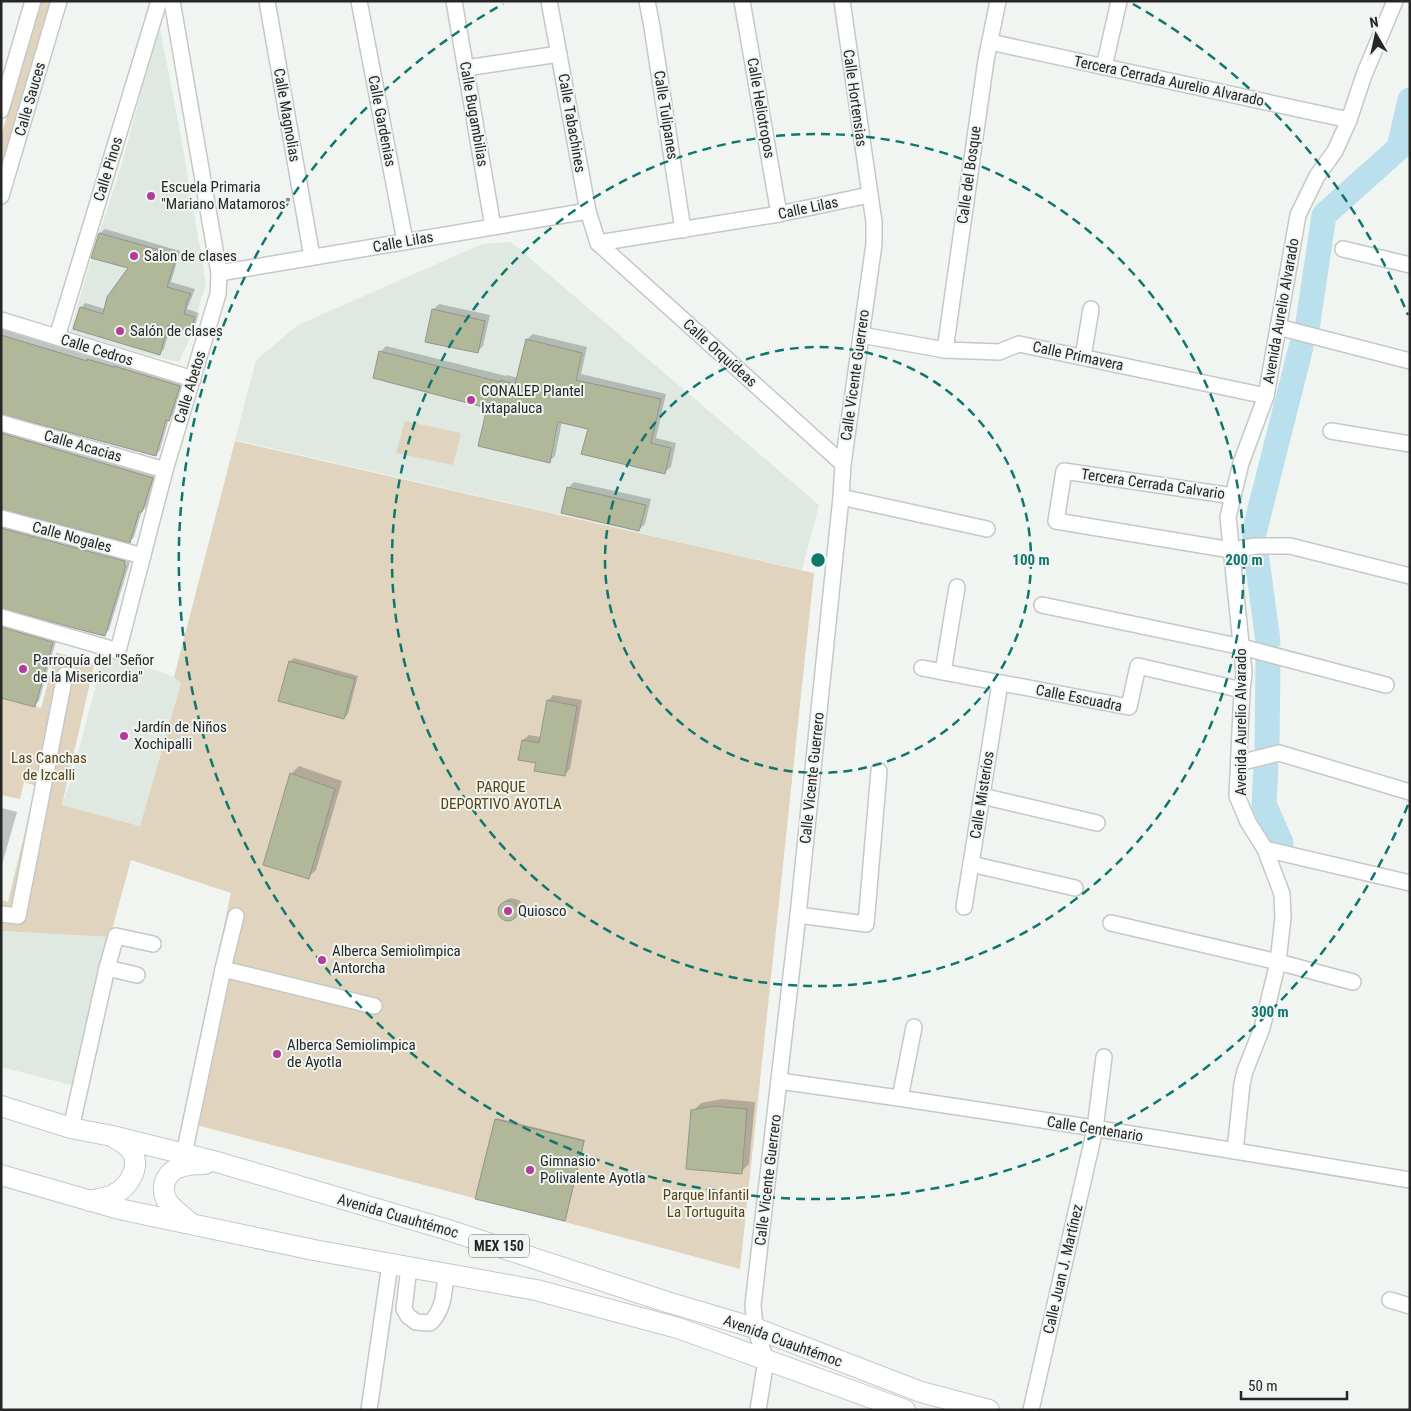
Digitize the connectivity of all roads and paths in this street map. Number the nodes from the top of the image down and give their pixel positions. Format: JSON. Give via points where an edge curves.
{"nodes":[{"id":1,"x":33,"y":1,"type":"edge"},
{"id":2,"x":59,"y":1,"type":"edge"},
{"id":3,"x":160,"y":1,"type":"edge"},
{"id":4,"x":172,"y":1,"type":"edge"},
{"id":5,"x":267,"y":1,"type":"edge"},
{"id":6,"x":359,"y":1,"type":"edge"},
{"id":7,"x":454,"y":1,"type":"edge"},
{"id":8,"x":549,"y":1,"type":"edge"},
{"id":9,"x":647,"y":1,"type":"edge"},
{"id":10,"x":742,"y":1,"type":"edge"},
{"id":11,"x":842,"y":1,"type":"edge"},
{"id":12,"x":998,"y":1,"type":"edge"},
{"id":13,"x":1119,"y":1,"type":"edge"},
{"id":14,"x":1395,"y":1,"type":"edge"},
{"id":15,"x":990,"y":42,"type":"junction"},
{"id":16,"x":559,"y":54,"type":"junction"},
{"id":17,"x":1104,"y":67,"type":"junction"},
{"id":18,"x":466,"y":68,"type":"junction"},
{"id":19,"x":1,"y":110,"type":"edge"},
{"id":20,"x":1349,"y":120,"type":"junction"},
{"id":21,"x":869,"y":195,"type":"junction"},
{"id":22,"x":1,"y":196,"type":"edge"},
{"id":23,"x":588,"y":210,"type":"junction"},
{"id":24,"x":779,"y":214,"type":"junction"},
{"id":25,"x":492,"y":226,"type":"junction"},
{"id":26,"x":683,"y":230,"type":"junction"},
{"id":27,"x":405,"y":241,"type":"junction"},
{"id":28,"x":598,"y":243,"type":"junction"},
{"id":29,"x":1343,"y":249,"type":"dead end"},
{"id":30,"x":312,"y":257,"type":"junction"},
{"id":31,"x":1410,"y":264,"type":"edge"},
{"id":32,"x":218,"y":273,"type":"junction"},
{"id":33,"x":1091,"y":309,"type":"dead end"},
{"id":34,"x":1,"y":320,"type":"edge"},
{"id":35,"x":1278,"y":327,"type":"junction"},
{"id":36,"x":861,"y":336,"type":"junction"},
{"id":37,"x":57,"y":338,"type":"junction"},
{"id":38,"x":945,"y":350,"type":"junction"},
{"id":39,"x":1083,"y":357,"type":"junction"},
{"id":40,"x":1410,"y":361,"type":"edge"},
{"id":41,"x":193,"y":379,"type":"junction"},
{"id":42,"x":1266,"y":396,"type":"junction"},
{"id":43,"x":1,"y":423,"type":"edge"},
{"id":44,"x":1331,"y":431,"type":"dead end"},
{"id":45,"x":1410,"y":444,"type":"edge"},
{"id":46,"x":843,"y":464,"type":"junction"},
{"id":47,"x":165,"y":470,"type":"junction"},
{"id":48,"x":1233,"y":496,"type":"junction"},
{"id":49,"x":842,"y":498,"type":"junction"},
{"id":50,"x":1,"y":518,"type":"edge"},
{"id":51,"x":987,"y":529,"type":"dead end"},
{"id":52,"x":1231,"y":550,"type":"junction"},
{"id":53,"x":144,"y":556,"type":"junction"},
{"id":54,"x":1410,"y":576,"type":"edge"},
{"id":55,"x":957,"y":587,"type":"dead end"},
{"id":56,"x":1042,"y":605,"type":"dead end"},
{"id":57,"x":1,"y":617,"type":"edge"},
{"id":58,"x":1242,"y":647,"type":"junction"},
{"id":59,"x":922,"y":668,"type":"dead end"},
{"id":60,"x":943,"y":672,"type":"junction"},
{"id":61,"x":64,"y":675,"type":"dead end"},
{"id":62,"x":1000,"y":683,"type":"junction"},
{"id":63,"x":1386,"y":685,"type":"dead end"},
{"id":64,"x":1242,"y":690,"type":"junction"},
{"id":65,"x":1239,"y":763,"type":"junction"},
{"id":66,"x":879,"y":772,"type":"dead end"},
{"id":67,"x":1410,"y":792,"type":"edge"},
{"id":68,"x":982,"y":796,"type":"junction"},
{"id":69,"x":1097,"y":823,"type":"dead end"},
{"id":70,"x":1265,"y":849,"type":"junction"},
{"id":71,"x":971,"y":864,"type":"junction"},
{"id":72,"x":1410,"y":883,"type":"edge"},
{"id":73,"x":1075,"y":888,"type":"dead end"},
{"id":74,"x":964,"y":907,"type":"dead end"},
{"id":75,"x":1,"y":914,"type":"edge"},
{"id":76,"x":798,"y":915,"type":"junction"},
{"id":77,"x":236,"y":916,"type":"dead end"},
{"id":78,"x":1111,"y":923,"type":"dead end"},
{"id":79,"x":152,"y":944,"type":"dead end"},
{"id":80,"x":1278,"y":962,"type":"junction"},
{"id":81,"x":107,"y":968,"type":"junction"},
{"id":82,"x":223,"y":969,"type":"junction"},
{"id":83,"x":137,"y":974,"type":"dead end"},
{"id":84,"x":1353,"y":982,"type":"dead end"},
{"id":85,"x":374,"y":1006,"type":"dead end"},
{"id":86,"x":914,"y":1028,"type":"dead end"},
{"id":87,"x":1104,"y":1057,"type":"dead end"},
{"id":88,"x":779,"y":1081,"type":"junction"},
{"id":89,"x":900,"y":1098,"type":"junction"},
{"id":90,"x":1,"y":1106,"type":"edge"},
{"id":91,"x":70,"y":1128,"type":"junction"},
{"id":92,"x":1095,"y":1129,"type":"junction"},
{"id":93,"x":112,"y":1136,"type":"junction"},
{"id":94,"x":1235,"y":1151,"type":"junction"},
{"id":95,"x":184,"y":1154,"type":"junction"},
{"id":96,"x":217,"y":1162,"type":"junction"},
{"id":97,"x":1,"y":1175,"type":"edge"},
{"id":98,"x":1410,"y":1180,"type":"edge"},
{"id":99,"x":90,"y":1201,"type":"junction"},
{"id":100,"x":194,"y":1225,"type":"junction"},
{"id":101,"x":400,"y":1266,"type":"junction"},
{"id":102,"x":446,"y":1274,"type":"junction"},
{"id":103,"x":1390,"y":1300,"type":"dead end"},
{"id":104,"x":1410,"y":1306,"type":"edge"},
{"id":105,"x":755,"y":1328,"type":"junction"},
{"id":106,"x":766,"y":1360,"type":"junction"},
{"id":107,"x":369,"y":1410,"type":"edge"},
{"id":108,"x":758,"y":1410,"type":"edge"},
{"id":109,"x":905,"y":1410,"type":"edge"},
{"id":110,"x":989,"y":1410,"type":"edge"},
{"id":111,"x":1032,"y":1410,"type":"edge"}],
"edges":[{"from":1,"to":19,"type":"street","name":"Calle Sauces"},
{"from":2,"to":22,"type":"street","name":"Calle Sauces"},
{"from":3,"to":37,"type":"street","name":"Calle Pinos"},
{"from":4,"to":32,"type":"street","name":"Calle Abetos"},
{"from":5,"to":30,"type":"street","name":"Calle Magnolias"},
{"from":6,"to":27,"type":"street","name":"Calle Gardenias"},
{"from":7,"to":18,"type":"street","name":"Calle Bugambilias"},
{"from":8,"to":16,"type":"street","name":"Calle Tabachines"},
{"from":9,"to":26,"type":"street","name":"Calle Tulipanes"},
{"from":10,"to":24,"type":"street","name":"Calle Heliotropos"},
{"from":11,"to":21,"type":"street","name":"Calle Hortensias"},
{"from":12,"to":15,"type":"street","name":"Calle del Bosque"},
{"from":13,"to":17,"type":"street"},
{"from":14,"to":20,"type":"street","name":"Avenida Aurelio Alvarado"},
{"from":15,"to":17,"type":"street","name":"Tercera Cerrada Aurelio Alvarado"},
{"from":15,"to":38,"type":"street","name":"Calle del Bosque"},
{"from":16,"to":18,"type":"street"},
{"from":16,"to":23,"type":"street","name":"Calle Tabachines"},
{"from":17,"to":20,"type":"street","name":"Tercera Cerrada Aurelio Alvarado"},
{"from":18,"to":25,"type":"street","name":"Calle Bugambilias"},
{"from":20,"to":35,"type":"street","name":"Avenida Aurelio Alvarado","via":[[1335,152],[1317,176],[1298,215]]},
{"from":21,"to":24,"type":"street","name":"Calle Lilas"},
{"from":21,"to":36,"type":"street","name":"Calle Vicente Guerrero","via":[[874,244]]},
{"from":23,"to":25,"type":"street","name":"Calle Lilas"},
{"from":23,"to":28,"type":"street","name":"Calle Tabachines"},
{"from":24,"to":26,"type":"street","name":"Calle Lilas"},
{"from":25,"to":27,"type":"street","name":"Calle Lilas"},
{"from":26,"to":28,"type":"street","name":"Calle Lilas"},
{"from":27,"to":30,"type":"street","name":"Calle Lilas"},
{"from":28,"to":46,"type":"street","name":"Calle Orquídeas"},
{"from":29,"to":31,"type":"street"},
{"from":30,"to":32,"type":"street","name":"Calle Lilas"},
{"from":32,"to":41,"type":"street","name":"Calle Abetos","via":[[218,294]]},
{"from":33,"to":39,"type":"street"},
{"from":34,"to":37,"type":"street","name":"Calle Cedros"},
{"from":35,"to":40,"type":"street"},
{"from":35,"to":42,"type":"street","name":"Avenida Aurelio Alvarado"},
{"from":36,"to":38,"type":"street","name":"Calle Primavera"},
{"from":36,"to":46,"type":"street","name":"Calle Vicente Guerrero"},
{"from":37,"to":41,"type":"street","name":"Calle Cedros"},
{"from":38,"to":39,"type":"street","name":"Calle Primavera","via":[[999,352],[1019,344]]},
{"from":39,"to":42,"type":"street","name":"Calle Primavera"},
{"from":41,"to":47,"type":"street","name":"Calle Abetos"},
{"from":42,"to":48,"type":"street","name":"Avenida Aurelio Alvarado","via":[[1241,463]]},
{"from":43,"to":47,"type":"street","name":"Calle Acacias"},
{"from":44,"to":45,"type":"street"},
{"from":46,"to":49,"type":"street","name":"Calle Vicente Guerrero"},
{"from":47,"to":53,"type":"street","name":"Calle Abetos"},
{"from":48,"to":52,"type":"street","name":"Avenida Aurelio Alvarado","via":[[1228,517]]},
{"from":48,"to":52,"type":"street","name":"Tercera Cerrada Calvario","via":[[1064,471],[1056,522]]},
{"from":49,"to":51,"type":"street"},
{"from":49,"to":76,"type":"street","name":"Calle Vicente Guerrero"},
{"from":50,"to":53,"type":"street","name":"Calle Nogales"},
{"from":52,"to":54,"type":"street","via":[[1290,546]]},
{"from":52,"to":58,"type":"street","name":"Avenida Aurelio Alvarado"},
{"from":53,"to":57,"type":"street","name":"Calle Abetos","via":[[118,651]]},
{"from":55,"to":60,"type":"street"},
{"from":56,"to":58,"type":"street"},
{"from":58,"to":63,"type":"street"},
{"from":58,"to":64,"type":"street","name":"Avenida Aurelio Alvarado"},
{"from":59,"to":60,"type":"street"},
{"from":60,"to":62,"type":"street"},
{"from":61,"to":75,"type":"street","via":[[18,916]]},
{"from":62,"to":64,"type":"street","name":"Calle Escuadra","via":[[1129,708],[1138,666]]},
{"from":62,"to":68,"type":"street","name":"Calle Misterios"},
{"from":64,"to":65,"type":"street","name":"Avenida Aurelio Alvarado"},
{"from":65,"to":67,"type":"street","via":[[1280,753]]},
{"from":65,"to":70,"type":"street","name":"Avenida Aurelio Alvarado","via":[[1237,796]]},
{"from":66,"to":76,"type":"street","via":[[866,924]]},
{"from":68,"to":69,"type":"street"},
{"from":68,"to":71,"type":"street","name":"Calle Misterios"},
{"from":70,"to":72,"type":"street"},
{"from":70,"to":80,"type":"street","name":"Avenida Aurelio Alvarado","via":[[1282,894]]},
{"from":71,"to":73,"type":"street"},
{"from":71,"to":74,"type":"street","name":"Calle Misterios"},
{"from":76,"to":88,"type":"street","name":"Calle Vicente Guerrero"},
{"from":77,"to":82,"type":"street"},
{"from":78,"to":80,"type":"street"},
{"from":79,"to":81,"type":"street","via":[[116,936]]},
{"from":80,"to":84,"type":"street"},
{"from":80,"to":94,"type":"street","name":"Avenida Aurelio Alvarado","via":[[1262,1028],[1242,1084]]},
{"from":81,"to":83,"type":"street"},
{"from":81,"to":91,"type":"street"},
{"from":82,"to":85,"type":"street"},
{"from":82,"to":95,"type":"street"},
{"from":86,"to":89,"type":"street"},
{"from":87,"to":92,"type":"street","name":"Calle Juan J. Martínez"},
{"from":88,"to":89,"type":"street","name":"Calle Centenario"},
{"from":88,"to":105,"type":"street","name":"Calle Vicente Guerrero","via":[[753,1305]]},
{"from":89,"to":92,"type":"street","name":"Calle Centenario"},
{"from":90,"to":91,"type":"main road","name":"Avenida Cuauhtémoc","number":"MEX 150"},
{"from":91,"to":93,"type":"main road","name":"Avenida Cuauhtémoc","number":"MEX 150"},
{"from":92,"to":94,"type":"street","name":"Calle Centenario"},
{"from":92,"to":111,"type":"street","name":"Calle Juan J. Martínez"},
{"from":93,"to":95,"type":"main road","name":"Avenida Cuauhtémoc","number":"MEX 150"},
{"from":93,"to":99,"type":"main road","via":[[130,1149],[134,1171],[128,1185],[113,1195]]},
{"from":94,"to":98,"type":"street","name":"Calle Centenario"},
{"from":95,"to":96,"type":"main road","name":"Avenida Cuauhtémoc","number":"MEX 150"},
{"from":96,"to":100,"type":"main road","via":[[183,1166],[165,1181],[166,1199]]},
{"from":96,"to":105,"type":"main road","name":"Avenida Cuauhtémoc","number":"MEX 150","via":[[445,1229]]},
{"from":97,"to":99,"type":"main road","number":"MEX 150"},
{"from":99,"to":100,"type":"main road","number":"MEX 150"},
{"from":100,"to":101,"type":"main road","number":"MEX 150"},
{"from":101,"to":102,"type":"main road","number":"MEX 150"},
{"from":101,"to":102,"type":"street","via":[[404,1309],[416,1322],[430,1323],[438,1316]]},
{"from":101,"to":107,"type":"street"},
{"from":102,"to":106,"type":"main road","number":"MEX 150","via":[[536,1290],[678,1328]]},
{"from":103,"to":104,"type":"street"},
{"from":105,"to":106,"type":"street","name":"Calle Vicente Guerrero"},
{"from":105,"to":110,"type":"main road","name":"Avenida Cuauhtémoc","number":"MEX 150","via":[[921,1392]]},
{"from":106,"to":108,"type":"street"},
{"from":106,"to":109,"type":"main road","number":"MEX 150"}]}
